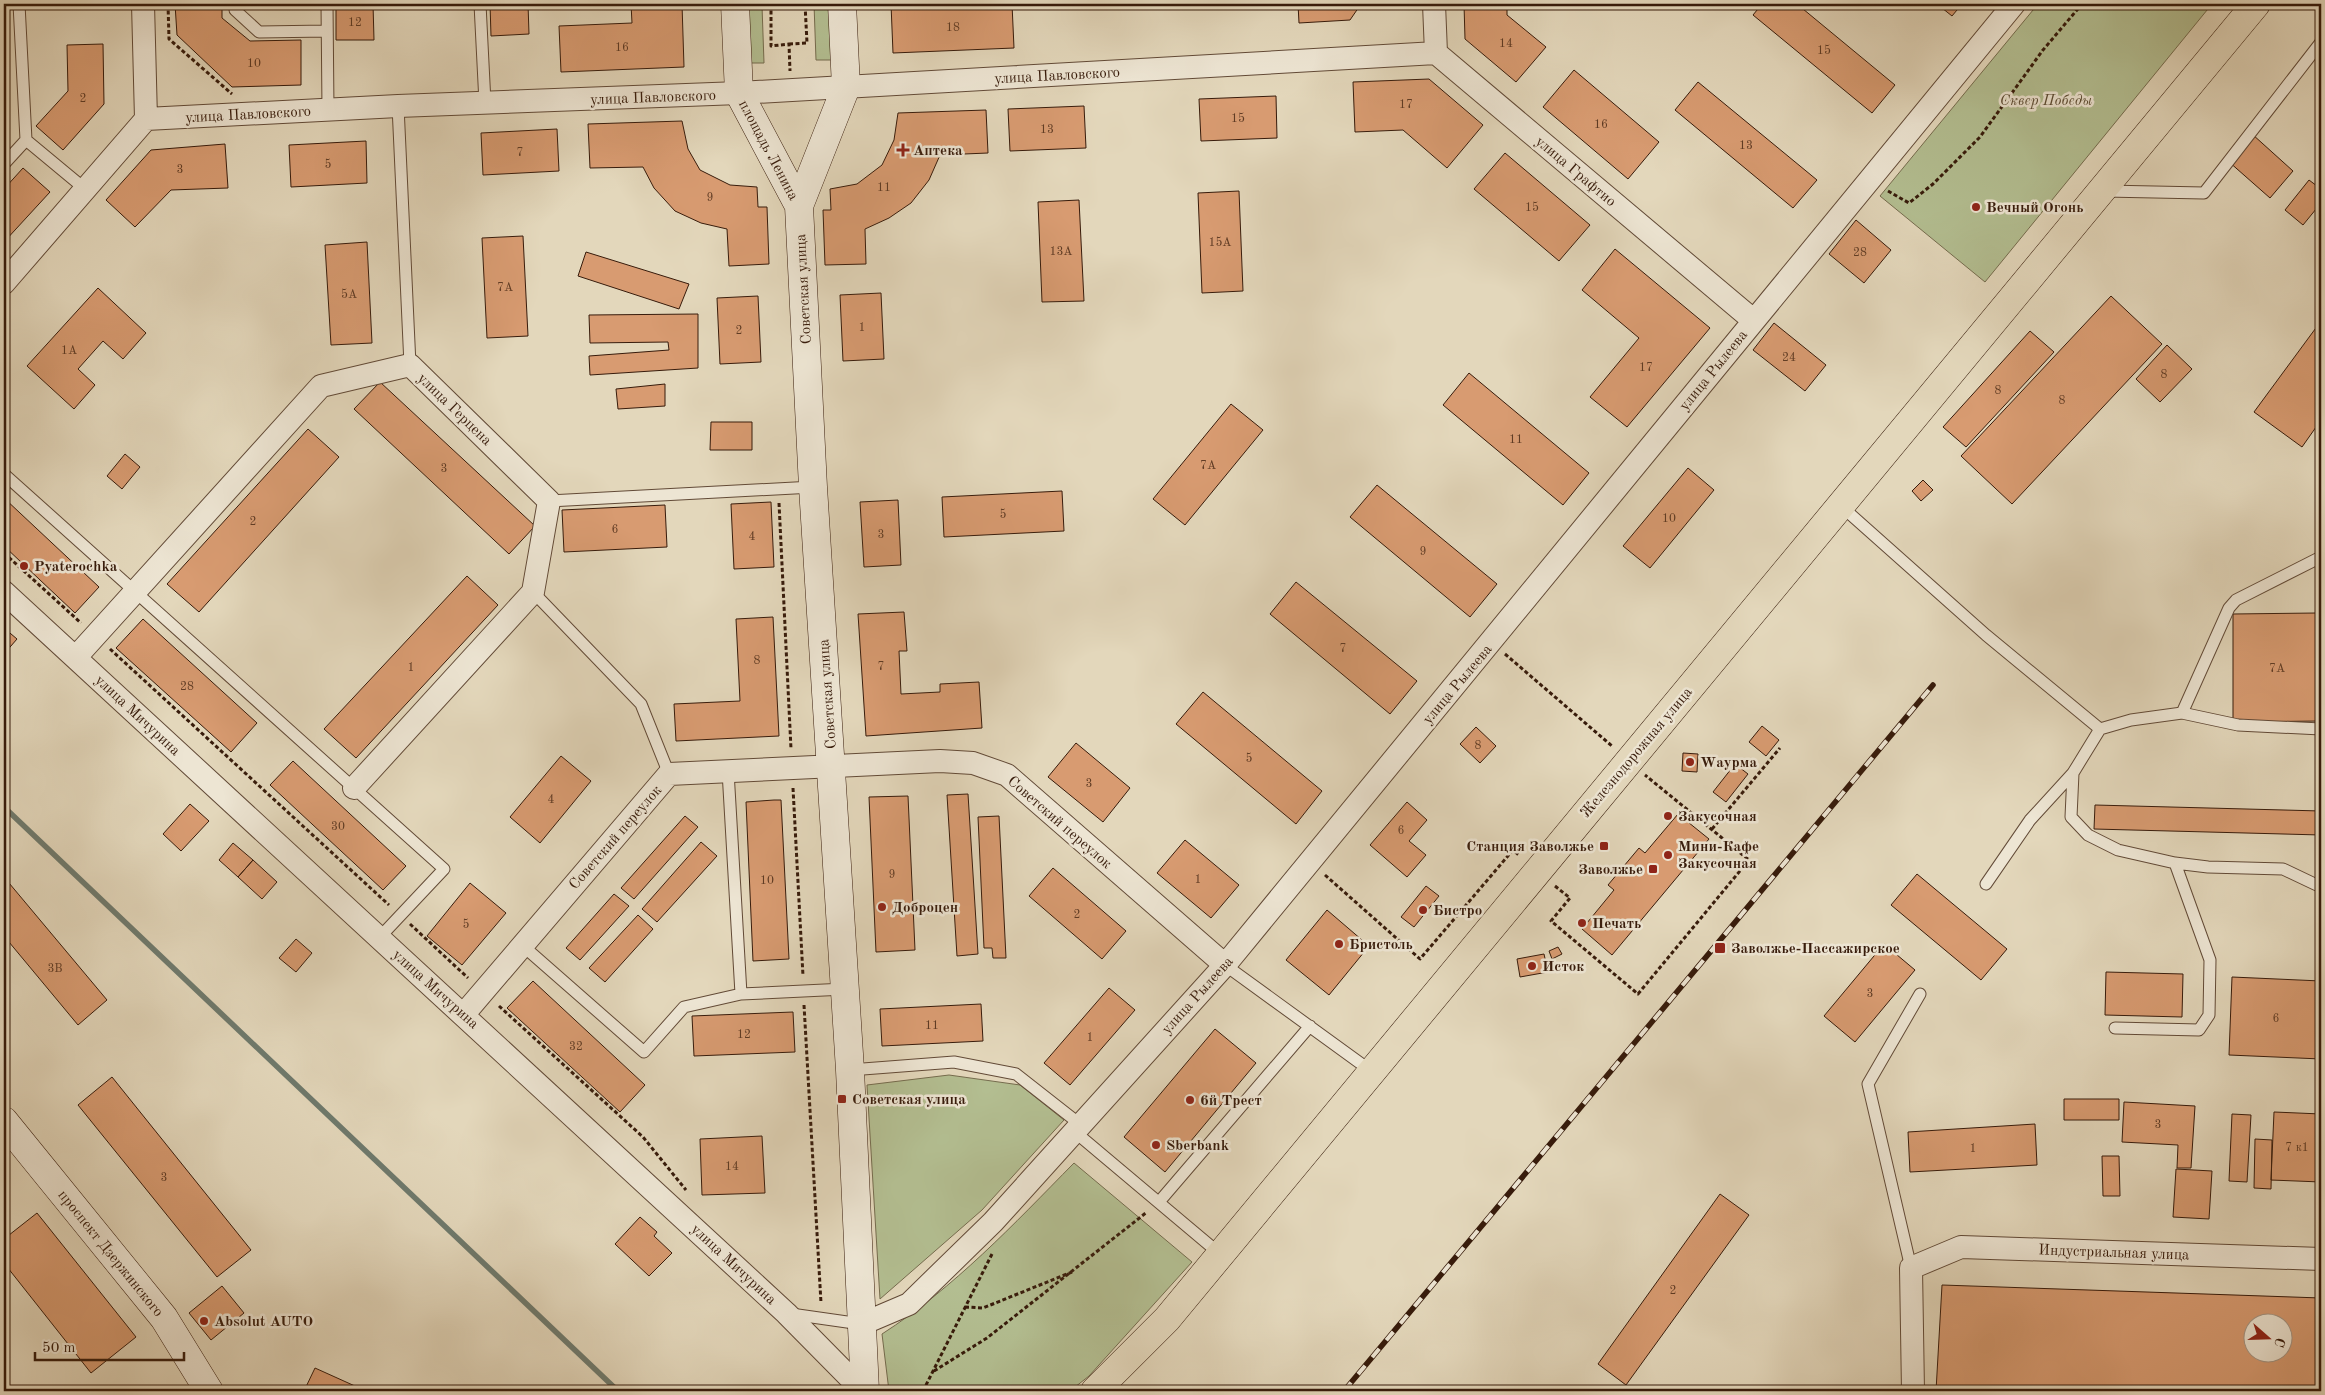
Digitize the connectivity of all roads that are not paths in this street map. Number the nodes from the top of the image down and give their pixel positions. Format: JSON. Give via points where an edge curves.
{"nodes":[{"id":1,"x":19,"y":4,"type":"edge"},
{"id":2,"x":143,"y":4,"type":"edge"},
{"id":3,"x":235,"y":4,"type":"edge"},
{"id":4,"x":327,"y":4,"type":"edge"},
{"id":5,"x":480,"y":4,"type":"edge"},
{"id":6,"x":735,"y":4,"type":"edge"},
{"id":7,"x":842,"y":4,"type":"edge"},
{"id":8,"x":1434,"y":4,"type":"edge"},
{"id":9,"x":2014,"y":4,"type":"edge"},
{"id":10,"x":2256,"y":4,"type":"edge"},
{"id":11,"x":327,"y":31,"type":"junction"},
{"id":12,"x":2321,"y":42,"type":"edge"},
{"id":13,"x":1436,"y":53,"type":"junction"},
{"id":14,"x":846,"y":87,"type":"junction"},
{"id":15,"x":739,"y":93,"type":"junction"},
{"id":16,"x":485,"y":103,"type":"junction"},
{"id":17,"x":398,"y":106,"type":"junction"},
{"id":18,"x":328,"y":110,"type":"junction"},
{"id":19,"x":146,"y":119,"type":"junction"},
{"id":20,"x":26,"y":140,"type":"junction"},
{"id":21,"x":4,"y":164,"type":"edge"},
{"id":22,"x":85,"y":189,"type":"junction"},
{"id":23,"x":2101,"y":191,"type":"junction"},
{"id":24,"x":799,"y":206,"type":"junction"},
{"id":25,"x":4,"y":283,"type":"edge"},
{"id":26,"x":1753,"y":320,"type":"junction"},
{"id":27,"x":410,"y":365,"type":"junction"},
{"id":28,"x":4,"y":474,"type":"edge"},
{"id":29,"x":813,"y":487,"type":"junction"},
{"id":30,"x":549,"y":500,"type":"junction"},
{"id":31,"x":1841,"y":506,"type":"junction"},
{"id":32,"x":2321,"y":557,"type":"edge"},
{"id":33,"x":4,"y":592,"type":"edge"},
{"id":34,"x":533,"y":592,"type":"junction"},
{"id":35,"x":135,"y":594,"type":"junction"},
{"id":36,"x":76,"y":657,"type":"junction"},
{"id":37,"x":2182,"y":713,"type":"junction"},
{"id":38,"x":2321,"y":728,"type":"edge"},
{"id":39,"x":2100,"y":729,"type":"junction"},
{"id":40,"x":831,"y":765,"type":"junction"},
{"id":41,"x":728,"y":771,"type":"junction"},
{"id":42,"x":2073,"y":772,"type":"junction"},
{"id":43,"x":669,"y":774,"type":"junction"},
{"id":44,"x":354,"y":788,"type":"junction"},
{"id":45,"x":2176,"y":863,"type":"junction"},
{"id":46,"x":1986,"y":884,"type":"dead end"},
{"id":47,"x":2321,"y":887,"type":"edge"},
{"id":48,"x":380,"y":937,"type":"junction"},
{"id":49,"x":522,"y":945,"type":"junction"},
{"id":50,"x":1225,"y":965,"type":"junction"},
{"id":51,"x":845,"y":989,"type":"junction"},
{"id":52,"x":741,"y":994,"type":"junction"},
{"id":53,"x":1920,"y":994,"type":"dead end"},
{"id":54,"x":464,"y":1014,"type":"junction"},
{"id":55,"x":1310,"y":1026,"type":"junction"},
{"id":56,"x":2115,"y":1028,"type":"dead end"},
{"id":57,"x":850,"y":1070,"type":"junction"},
{"id":58,"x":1371,"y":1071,"type":"junction"},
{"id":59,"x":4,"y":1121,"type":"edge"},
{"id":60,"x":1078,"y":1128,"type":"junction"},
{"id":61,"x":1159,"y":1202,"type":"junction"},
{"id":62,"x":1220,"y":1254,"type":"junction"},
{"id":63,"x":2321,"y":1259,"type":"edge"},
{"id":64,"x":1911,"y":1268,"type":"junction"},
{"id":65,"x":786,"y":1313,"type":"junction"},
{"id":66,"x":862,"y":1324,"type":"junction"},
{"id":67,"x":209,"y":1391,"type":"edge"},
{"id":68,"x":864,"y":1391,"type":"edge"},
{"id":69,"x":1095,"y":1391,"type":"edge"},
{"id":70,"x":1913,"y":1391,"type":"edge"}],
"edges":[{"from":1,"to":20,"type":"lane"},
{"from":2,"to":19,"type":"street"},
{"from":3,"to":11,"type":"lane","via":[[235,10],[259,32]]},
{"from":4,"to":11,"type":"lane"},
{"from":5,"to":16,"type":"lane"},
{"from":6,"to":15,"type":"street","name":"площадь Ленина"},
{"from":7,"to":14,"type":"street","name":"площадь Ленина"},
{"from":8,"to":13,"type":"street"},
{"from":9,"to":26,"type":"street","name":"улица Рылеева"},
{"from":10,"to":23,"type":"main road","name":"Железнодорожная улица"},
{"from":11,"to":18,"type":"lane"},
{"from":12,"to":23,"type":"lane","via":[[2204,193]]},
{"from":13,"to":14,"type":"street","name":"улица Павловского"},
{"from":13,"to":26,"type":"street","name":"улица Графтио"},
{"from":14,"to":15,"type":"street","name":"улица Павловского"},
{"from":14,"to":24,"type":"street","name":"площадь Ленина"},
{"from":15,"to":16,"type":"street","name":"улица Павловского"},
{"from":15,"to":24,"type":"street","name":"площадь Ленина"},
{"from":16,"to":17,"type":"street","name":"улица Павловского"},
{"from":17,"to":18,"type":"street","name":"улица Павловского"},
{"from":17,"to":27,"type":"lane"},
{"from":18,"to":19,"type":"street","name":"улица Павловского"},
{"from":19,"to":22,"type":"street"},
{"from":20,"to":21,"type":"lane"},
{"from":20,"to":22,"type":"lane"},
{"from":22,"to":25,"type":"street"},
{"from":23,"to":31,"type":"main road","name":"Железнодорожная улица"},
{"from":24,"to":29,"type":"street","name":"Советская улица"},
{"from":26,"to":50,"type":"street","name":"улица Рылеева"},
{"from":27,"to":30,"type":"street","name":"улица Герцена"},
{"from":27,"to":35,"type":"street","name":"улица Герцена","via":[[321,386]]},
{"from":28,"to":35,"type":"lane"},
{"from":29,"to":30,"type":"lane"},
{"from":29,"to":40,"type":"street","name":"Советская улица"},
{"from":30,"to":34,"type":"street"},
{"from":31,"to":39,"type":"lane","via":[[1986,635]]},
{"from":31,"to":58,"type":"main road","name":"Железнодорожная улица"},
{"from":32,"to":37,"type":"lane","via":[[2236,600],[2229,608]]},
{"from":33,"to":36,"type":"street","name":"улица Мичурина"},
{"from":34,"to":43,"type":"lane","via":[[642,704]]},
{"from":34,"to":44,"type":"street"},
{"from":35,"to":36,"type":"street","name":"улица Герцена"},
{"from":35,"to":44,"type":"lane"},
{"from":36,"to":48,"type":"street","name":"улица Мичурина"},
{"from":37,"to":38,"type":"lane","via":[[2238,726]]},
{"from":37,"to":39,"type":"lane","via":[[2131,720]]},
{"from":39,"to":42,"type":"lane"},
{"from":40,"to":41,"type":"street","name":"Советский переулок"},
{"from":40,"to":50,"type":"street","name":"Советский переулок","via":[[940,761],[973,764],[1007,775]]},
{"from":40,"to":51,"type":"street","name":"Советская улица"},
{"from":41,"to":43,"type":"street","name":"Советский переулок"},
{"from":41,"to":52,"type":"lane"},
{"from":42,"to":45,"type":"lane","via":[[2071,817],[2088,835],[2118,850]]},
{"from":42,"to":46,"type":"lane","via":[[2030,820]]},
{"from":43,"to":49,"type":"street","name":"Советский переулок"},
{"from":44,"to":48,"type":"lane","via":[[444,869]]},
{"from":45,"to":47,"type":"lane","via":[[2283,869]]},
{"from":45,"to":56,"type":"lane","via":[[2210,960],[2209,1015],[2199,1030]]},
{"from":48,"to":54,"type":"street","name":"улица Мичурина"},
{"from":49,"to":52,"type":"lane","via":[[644,1052],[684,1007]]},
{"from":49,"to":54,"type":"street","name":"Советский переулок"},
{"from":50,"to":55,"type":"lane"},
{"from":50,"to":60,"type":"street","name":"улица Рылеева"},
{"from":51,"to":52,"type":"lane"},
{"from":51,"to":57,"type":"street","name":"Советская улица"},
{"from":53,"to":64,"type":"lane","via":[[1868,1084]]},
{"from":54,"to":65,"type":"street","name":"улица Мичурина"},
{"from":55,"to":58,"type":"lane"},
{"from":55,"to":61,"type":"lane"},
{"from":57,"to":60,"type":"lane","via":[[954,1062],[1016,1074]]},
{"from":57,"to":66,"type":"street","name":"Советская улица"},
{"from":58,"to":62,"type":"main road","name":"Железнодорожная улица"},
{"from":59,"to":67,"type":"street","name":"проспект Дзержинского","via":[[164,1318]]},
{"from":60,"to":61,"type":"lane"},
{"from":60,"to":66,"type":"street","name":"улица Рылеева","via":[[993,1222],[909,1304]]},
{"from":61,"to":62,"type":"lane"},
{"from":62,"to":69,"type":"main road","name":"Железнодорожная улица","via":[[1167,1319]]},
{"from":63,"to":64,"type":"street","name":"Индустриальная улица","via":[[1961,1248]]},
{"from":64,"to":70,"type":"street"},
{"from":65,"to":66,"type":"lane"},
{"from":65,"to":68,"type":"street","name":"улица Мичурина"},
{"from":66,"to":68,"type":"street","name":"Советская улица"}]}
